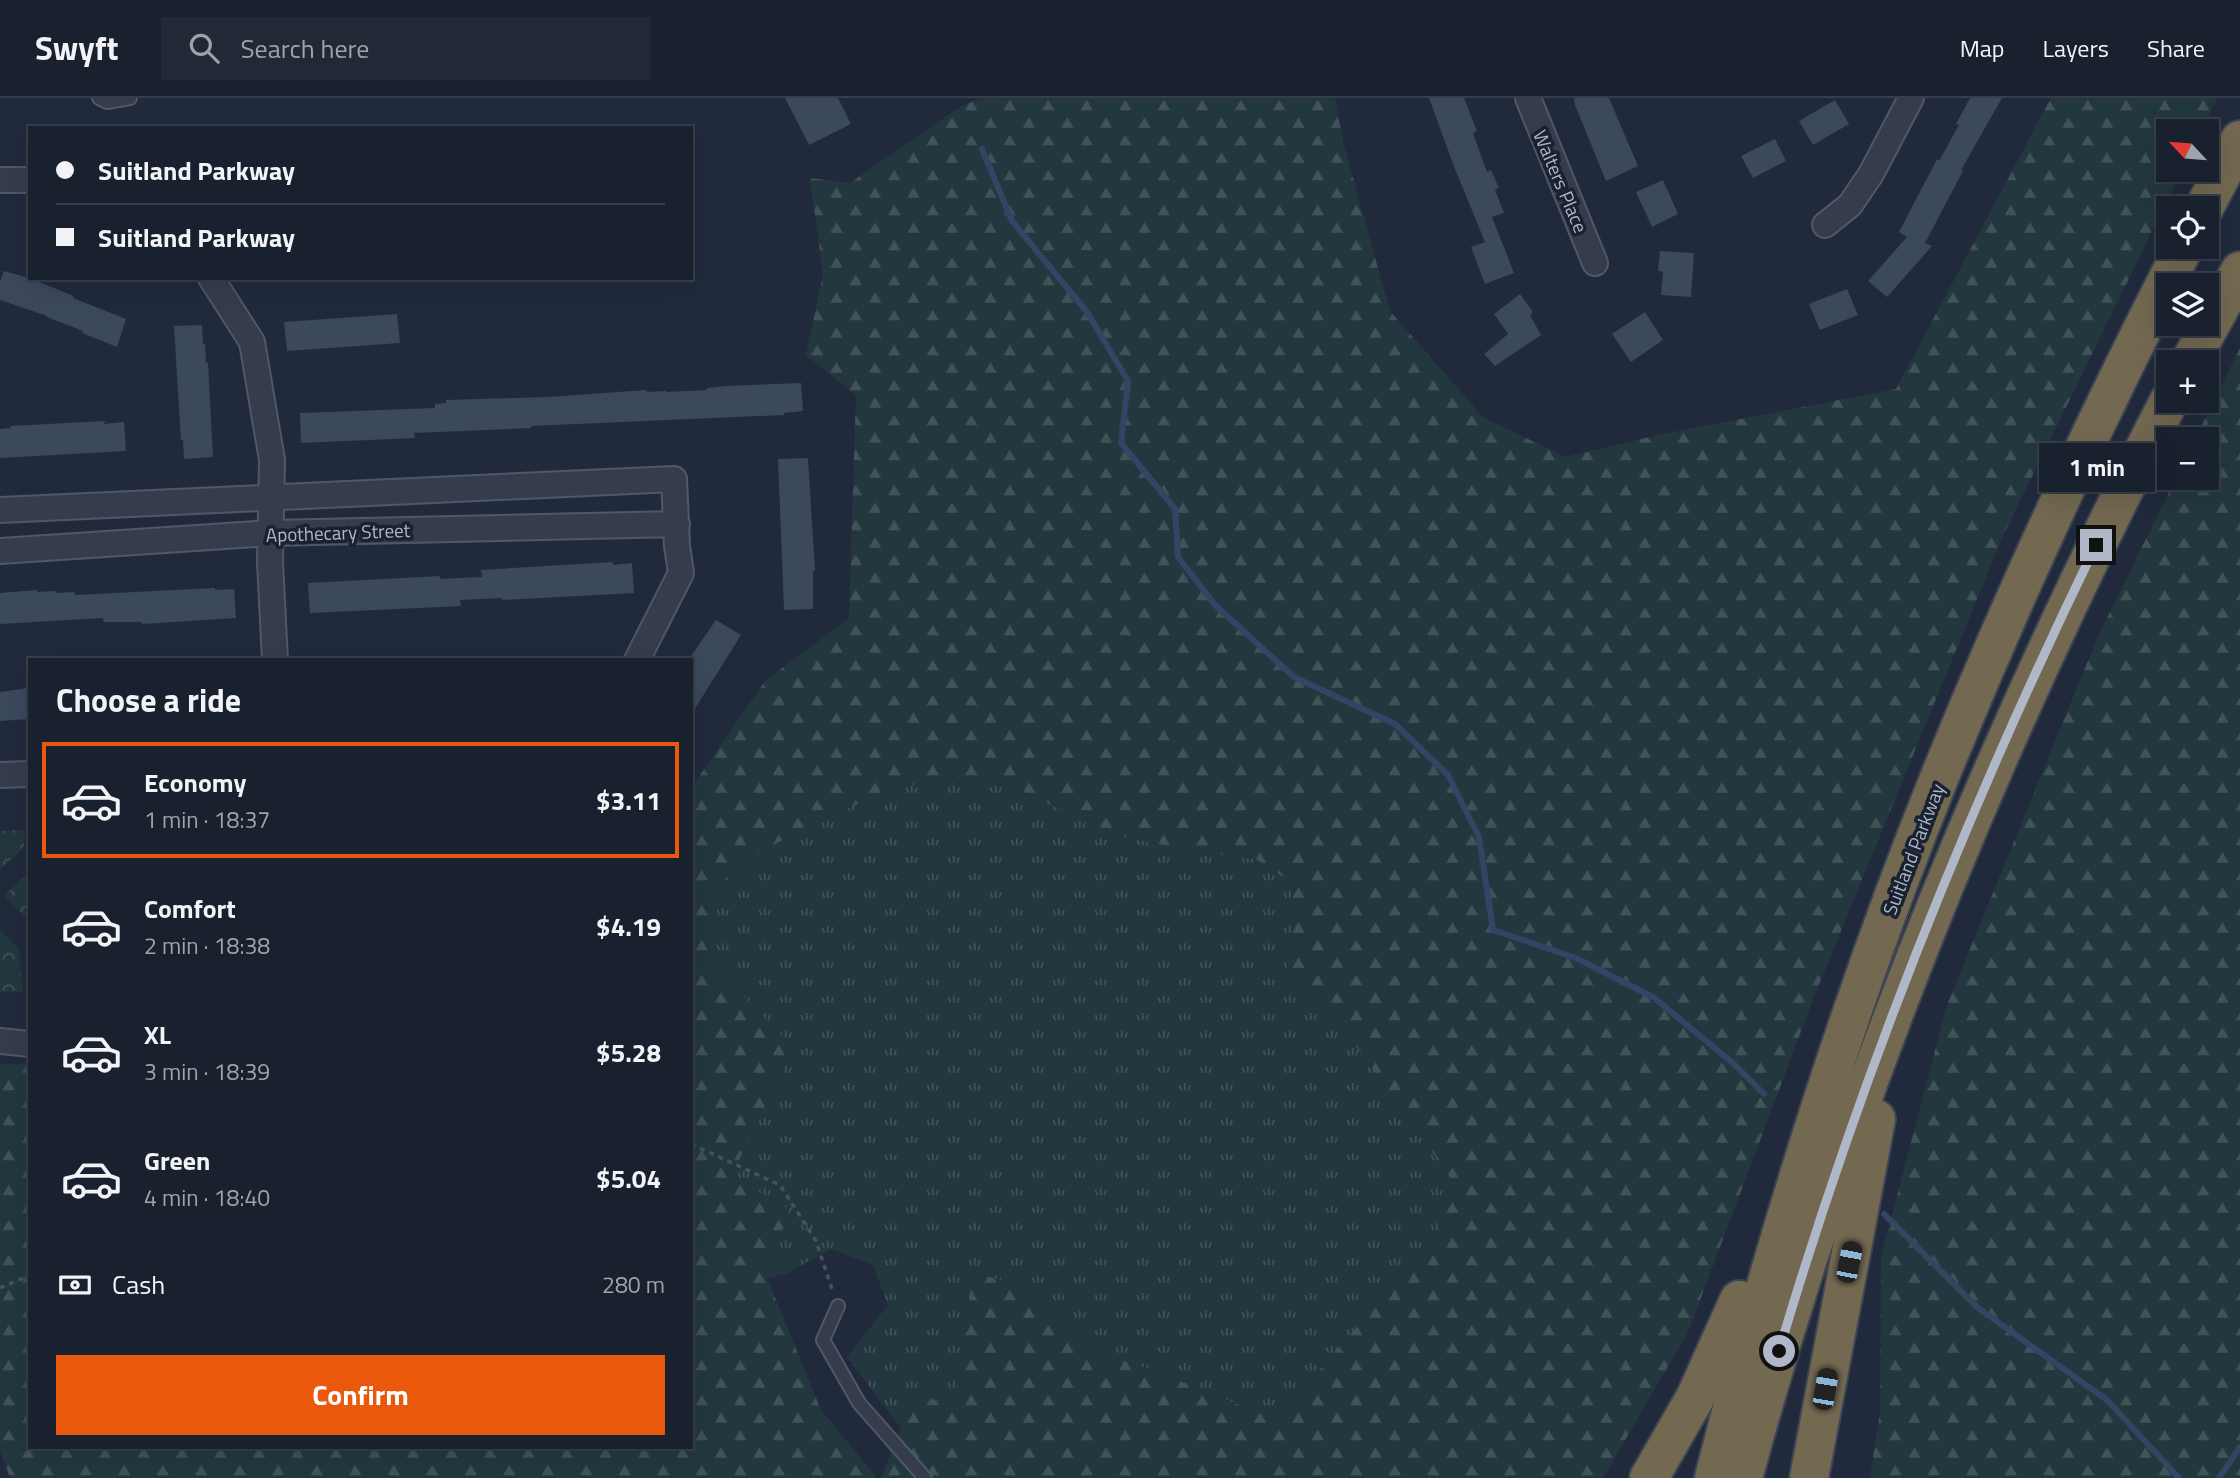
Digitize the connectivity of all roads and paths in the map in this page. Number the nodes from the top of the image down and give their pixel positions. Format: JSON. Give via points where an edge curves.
{"nodes":[{"id":1,"x":99,"y":98,"type":"edge"},
{"id":2,"x":130,"y":98,"type":"edge"},
{"id":3,"x":1528,"y":98,"type":"edge"},
{"id":4,"x":1910,"y":98,"type":"edge"},
{"id":5,"x":2240,"y":140,"type":"edge"},
{"id":6,"x":0,"y":180,"type":"edge"},
{"id":7,"x":28,"y":180,"type":"edge"},
{"id":8,"x":2210,"y":196,"type":"edge"},
{"id":9,"x":1825,"y":225,"type":"dead end"},
{"id":10,"x":2178,"y":259,"type":"edge"},
{"id":11,"x":1595,"y":263,"type":"dead end"},
{"id":12,"x":2240,"y":271,"type":"edge"},
{"id":13,"x":212,"y":280,"type":"edge"},
{"id":14,"x":2197,"y":350,"type":"edge"},
{"id":15,"x":2163,"y":413,"type":"edge"},
{"id":16,"x":271,"y":496,"type":"junction"},
{"id":17,"x":0,"y":510,"type":"edge"},
{"id":18,"x":677,"y":524,"type":"junction"},
{"id":19,"x":271,"y":533,"type":"junction"},
{"id":20,"x":0,"y":551,"type":"edge"},
{"id":21,"x":275,"y":658,"type":"edge"},
{"id":22,"x":638,"y":658,"type":"edge"},
{"id":23,"x":28,"y":774,"type":"edge"},
{"id":24,"x":0,"y":775,"type":"edge"},
{"id":25,"x":1941,"y":892,"type":"junction"},
{"id":26,"x":0,"y":1041,"type":"edge"},
{"id":27,"x":28,"y":1044,"type":"edge"},
{"id":28,"x":1836,"y":1058,"type":"junction"},
{"id":29,"x":693,"y":1145,"type":"edge"},
{"id":30,"x":28,"y":1276,"type":"edge"},
{"id":31,"x":0,"y":1288,"type":"edge"},
{"id":32,"x":838,"y":1306,"type":"joint"},
{"id":33,"x":925,"y":1478,"type":"edge"},
{"id":34,"x":1649,"y":1478,"type":"edge"},
{"id":35,"x":1714,"y":1478,"type":"edge"},
{"id":36,"x":1743,"y":1478,"type":"edge"},
{"id":37,"x":1809,"y":1478,"type":"edge"}],
"edges":[{"from":1,"to":2,"type":"lane","via":[[107,102]]},
{"from":3,"to":11,"type":"street","name":"Walters Place"},
{"from":4,"to":9,"type":"street","via":[[1871,174],[1850,205]]},
{"from":5,"to":8,"type":"highway"},
{"from":6,"to":7,"type":"street"},
{"from":10,"to":28,"type":"highway","name":"Suitland Parkway","via":[[2000,634],[1923,820]]},
{"from":12,"to":14,"type":"highway"},
{"from":13,"to":16,"type":"street","via":[[253,342],[272,460]]},
{"from":15,"to":25,"type":"highway","via":[[2051,639]]},
{"from":16,"to":17,"type":"street","name":"Apothecary Street"},
{"from":16,"to":18,"type":"street","name":"Apothecary Street","via":[[674,479]]},
{"from":16,"to":19,"type":"street"},
{"from":18,"to":19,"type":"street","name":"Apothecary Street"},
{"from":18,"to":22,"type":"street","via":[[681,573]]},
{"from":19,"to":20,"type":"street","name":"Apothecary Street"},
{"from":19,"to":21,"type":"street"},
{"from":23,"to":24,"type":"street"},
{"from":25,"to":36,"type":"highway","via":[[1827,1200]]},
{"from":25,"to":37,"type":"highway","via":[[1912,1010],[1876,1121]]},
{"from":26,"to":27,"type":"street"},
{"from":28,"to":34,"type":"highway","via":[[1784,1163],[1723,1340]]},
{"from":28,"to":35,"type":"highway","name":"Suitland Parkway","via":[[1770,1270]]},
{"from":29,"to":32,"type":"path","via":[[780,1185],[816,1241]]},
{"from":30,"to":31,"type":"path"},
{"from":32,"to":33,"type":"lane","via":[[823,1340],[859,1403]]}]}
